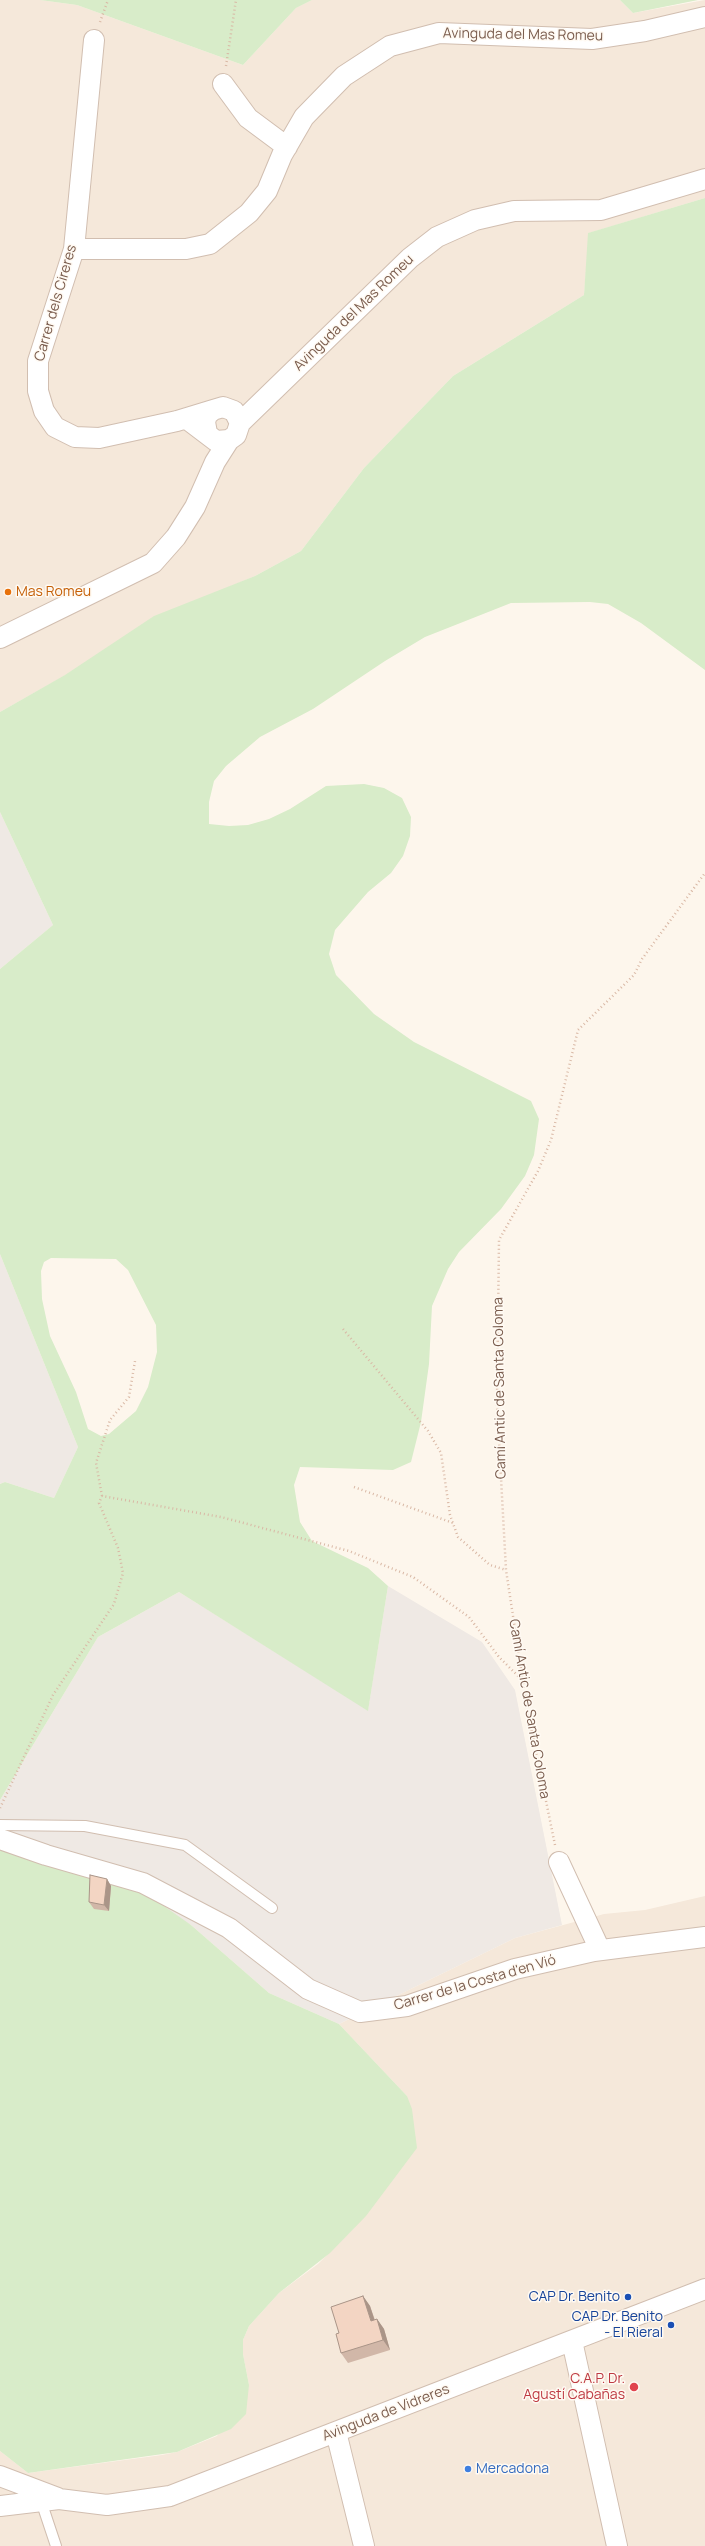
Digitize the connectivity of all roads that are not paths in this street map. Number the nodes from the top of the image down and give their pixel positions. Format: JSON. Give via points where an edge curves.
{"nodes":[{"id":1,"x":705,"y":17,"type":"edge"},
{"id":2,"x":94,"y":40,"type":"road end"},
{"id":3,"x":223,"y":84,"type":"road end"},
{"id":4,"x":286,"y":147,"type":"junction"},
{"id":5,"x":705,"y":179,"type":"edge"},
{"id":6,"x":74,"y":249,"type":"junction"},
{"id":7,"x":213,"y":410,"type":"junction"},
{"id":8,"x":237,"y":417,"type":"junction"},
{"id":9,"x":187,"y":419,"type":"junction"},
{"id":10,"x":218,"y":438,"type":"junction"},
{"id":11,"x":0,"y":638,"type":"edge"},
{"id":12,"x":0,"y":1825,"type":"edge"},
{"id":13,"x":0,"y":1839,"type":"edge"},
{"id":14,"x":559,"y":1862,"type":"road end"},
{"id":15,"x":272,"y":1908,"type":"dead end"},
{"id":16,"x":705,"y":1938,"type":"edge"},
{"id":17,"x":600,"y":1950,"type":"junction"},
{"id":18,"x":705,"y":2289,"type":"edge"},
{"id":19,"x":572,"y":2341,"type":"junction"},
{"id":20,"x":336,"y":2432,"type":"junction"},
{"id":21,"x":0,"y":2476,"type":"edge"},
{"id":22,"x":50,"y":2500,"type":"junction"},
{"id":23,"x":0,"y":2506,"type":"edge"},
{"id":24,"x":56,"y":2546,"type":"edge"},
{"id":25,"x":364,"y":2546,"type":"edge"},
{"id":26,"x":617,"y":2546,"type":"edge"}],
"edges":[{"from":1,"to":4,"type":"street","name":"Avinguda del Mas Romeu","via":[[645,31],[592,39],[439,33],[390,46],[344,76],[304,117]]},
{"from":2,"to":6,"type":"street","name":"Carrer dels Cireres"},
{"from":3,"to":4,"type":"street","via":[[248,118]]},
{"from":4,"to":6,"type":"street","name":"Avinguda del Mas Romeu","via":[[267,191],[249,213],[210,244],[186,249]]},
{"from":5,"to":8,"type":"street","name":"Avinguda del Mas Romeu","via":[[602,210],[514,211],[474,220],[437,237],[410,258],[264,401]]},
{"from":6,"to":9,"type":"street","name":"Carrer dels Cireres","via":[[38,361],[38,391],[44,410],[55,427],[74,437],[99,438]]},
{"from":7,"to":8,"type":"street","via":[[223,407]]},
{"from":7,"to":9,"type":"street","name":"Carrer dels Cireres"},
{"from":7,"to":10,"type":"street","via":[[207,415],[205,422]]},
{"from":8,"to":10,"type":"street","via":[[236,435]]},
{"from":9,"to":10,"type":"street"},
{"from":10,"to":11,"type":"street","via":[[215,462],[194,507],[176,537],[153,563]]},
{"from":12,"to":15,"type":"lane","via":[[85,1826],[185,1845]]},
{"from":13,"to":17,"type":"street","name":"Carrer de la Costa d'en Vió","via":[[46,1856],[143,1883],[229,1928],[308,1989],[360,2012],[407,2006],[515,1969]]},
{"from":14,"to":17,"type":"street"},
{"from":16,"to":17,"type":"street","name":"Carrer de la Costa d'en Vió"},
{"from":18,"to":19,"type":"street","name":"Avinguda de Vidreres"},
{"from":19,"to":20,"type":"street","name":"Avinguda de Vidreres"},
{"from":19,"to":26,"type":"street"},
{"from":20,"to":22,"type":"street","name":"Avinguda de Vidreres","via":[[170,2496],[107,2505]]},
{"from":20,"to":25,"type":"street"},
{"from":21,"to":22,"type":"street","name":"Avinguda de Vidreres"},
{"from":22,"to":23,"type":"street","name":"Avinguda de Vidreres"},
{"from":22,"to":24,"type":"lane"}]}
